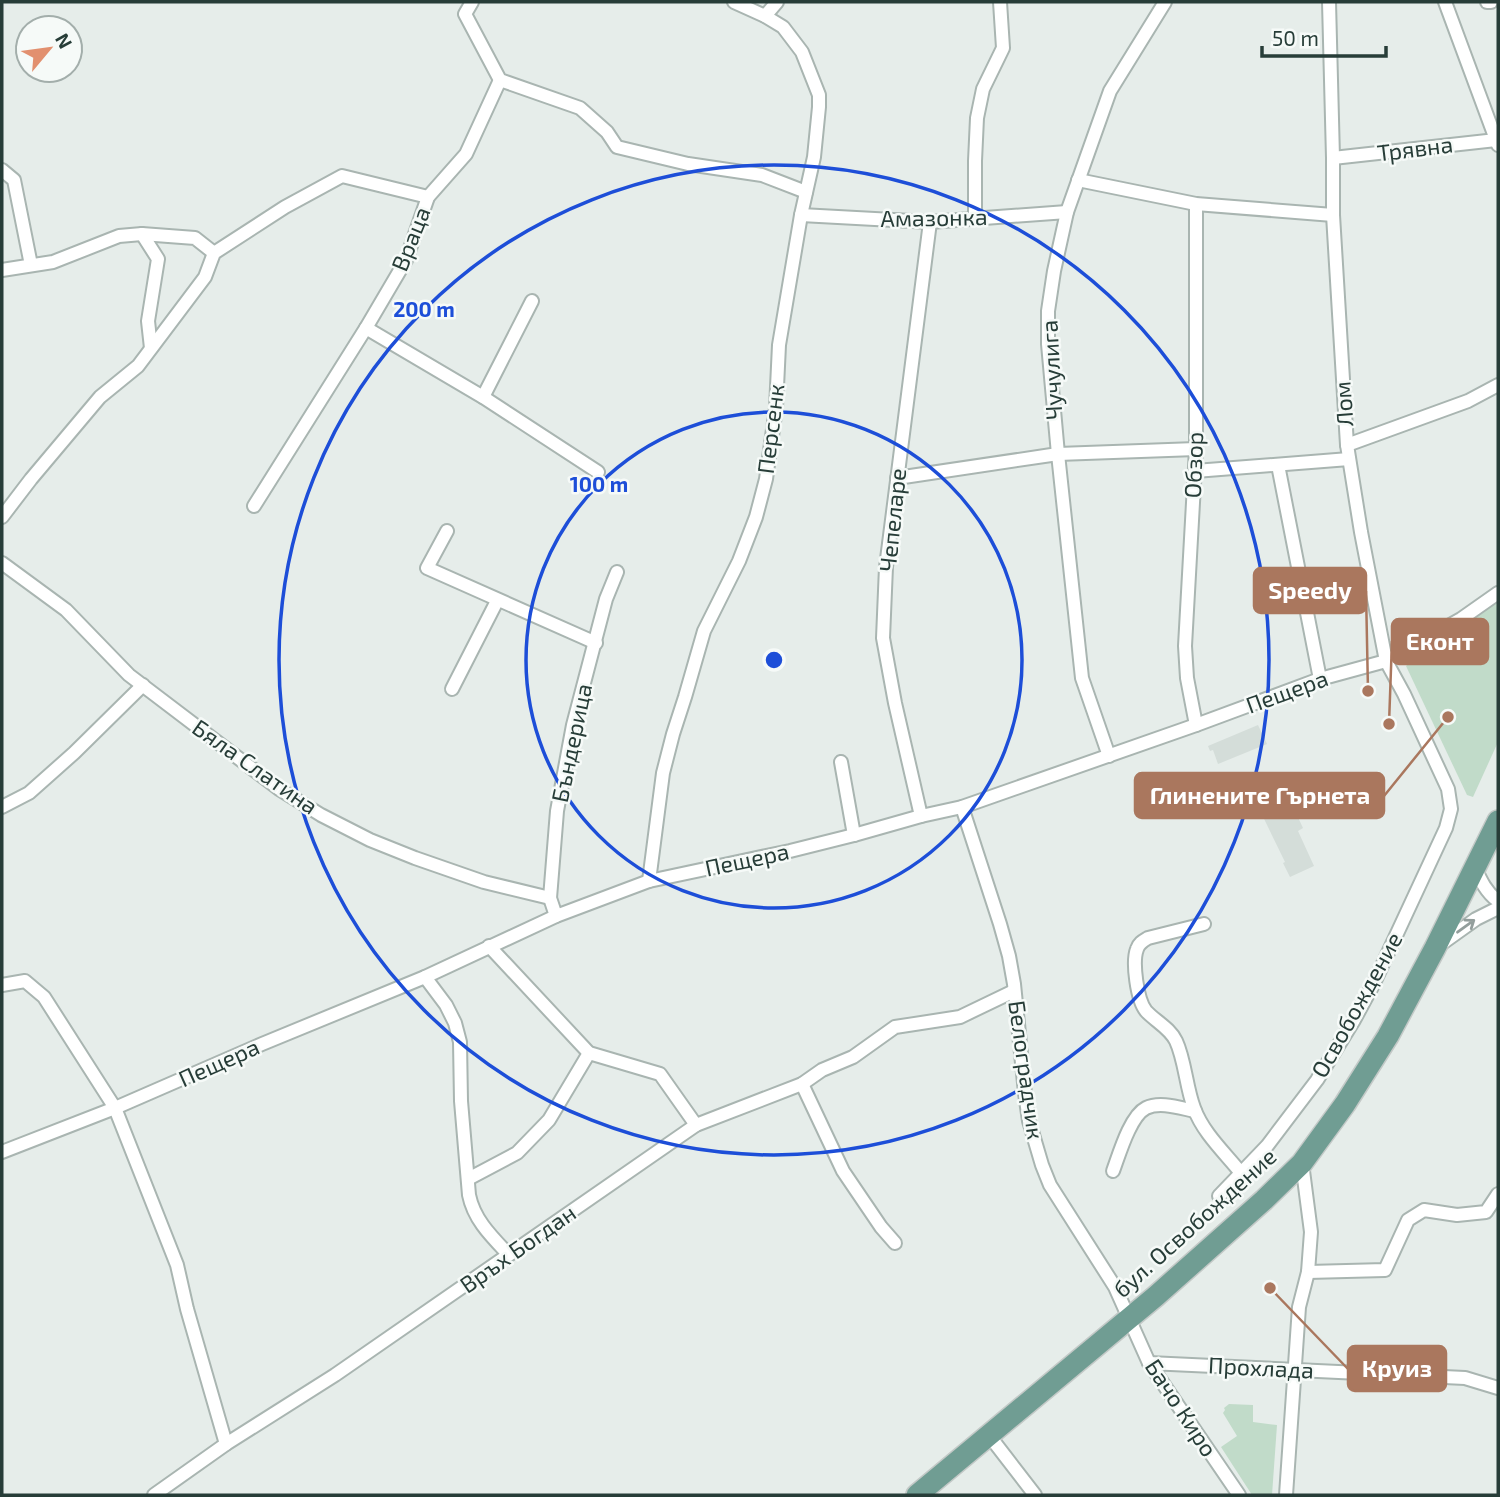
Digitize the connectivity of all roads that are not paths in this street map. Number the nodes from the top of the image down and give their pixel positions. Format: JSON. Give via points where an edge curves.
{"nodes":[{"id":1,"x":472,"y":2,"type":"edge"},
{"id":2,"x":734,"y":2,"type":"edge"},
{"id":3,"x":777,"y":2,"type":"edge"},
{"id":4,"x":1000,"y":2,"type":"edge"},
{"id":5,"x":1166,"y":2,"type":"edge"},
{"id":6,"x":1329,"y":2,"type":"edge"},
{"id":7,"x":1446,"y":2,"type":"edge"},
{"id":8,"x":765,"y":16,"type":"junction"},
{"id":9,"x":500,"y":80,"type":"junction"},
{"id":10,"x":1497,"y":143,"type":"edge"},
{"id":11,"x":1334,"y":159,"type":"junction"},
{"id":12,"x":2,"y":170,"type":"edge"},
{"id":13,"x":1078,"y":180,"type":"junction"},
{"id":14,"x":806,"y":192,"type":"junction"},
{"id":15,"x":428,"y":197,"type":"junction"},
{"id":16,"x":1196,"y":204,"type":"junction"},
{"id":17,"x":1067,"y":212,"type":"junction"},
{"id":18,"x":801,"y":215,"type":"junction"},
{"id":19,"x":1333,"y":215,"type":"junction"},
{"id":20,"x":975,"y":219,"type":"junction"},
{"id":21,"x":930,"y":222,"type":"junction"},
{"id":22,"x":142,"y":234,"type":"junction"},
{"id":23,"x":214,"y":253,"type":"junction"},
{"id":24,"x":31,"y":265,"type":"junction"},
{"id":25,"x":2,"y":270,"type":"edge"},
{"id":26,"x":533,"y":301,"type":"dead end"},
{"id":27,"x":366,"y":328,"type":"junction"},
{"id":28,"x":151,"y":348,"type":"junction"},
{"id":29,"x":1498,"y":385,"type":"edge"},
{"id":30,"x":483,"y":397,"type":"junction"},
{"id":31,"x":1347,"y":445,"type":"junction"},
{"id":32,"x":1196,"y":449,"type":"junction"},
{"id":33,"x":1058,"y":454,"type":"junction"},
{"id":34,"x":1349,"y":459,"type":"junction"},
{"id":35,"x":1278,"y":465,"type":"junction"},
{"id":36,"x":1195,"y":471,"type":"junction"},
{"id":37,"x":598,"y":472,"type":"dead end"},
{"id":38,"x":897,"y":478,"type":"junction"},
{"id":39,"x":254,"y":506,"type":"dead end"},
{"id":40,"x":2,"y":517,"type":"edge"},
{"id":41,"x":447,"y":531,"type":"dead end"},
{"id":42,"x":2,"y":563,"type":"edge"},
{"id":43,"x":617,"y":572,"type":"dead end"},
{"id":44,"x":1498,"y":593,"type":"edge"},
{"id":45,"x":497,"y":601,"type":"junction"},
{"id":46,"x":596,"y":643,"type":"junction"},
{"id":47,"x":1386,"y":661,"type":"junction"},
{"id":48,"x":1320,"y":679,"type":"junction"},
{"id":49,"x":143,"y":685,"type":"junction"},
{"id":50,"x":452,"y":689,"type":"dead end"},
{"id":51,"x":1196,"y":726,"type":"junction"},
{"id":52,"x":1109,"y":756,"type":"junction"},
{"id":53,"x":841,"y":762,"type":"dead end"},
{"id":54,"x":1448,"y":789,"type":"joint"},
{"id":55,"x":2,"y":807,"type":"edge"},
{"id":56,"x":962,"y":807,"type":"junction"},
{"id":57,"x":920,"y":816,"type":"junction"},
{"id":58,"x":1498,"y":821,"type":"edge"},
{"id":59,"x":854,"y":835,"type":"junction"},
{"id":60,"x":1475,"y":868,"type":"junction"},
{"id":61,"x":649,"y":881,"type":"junction"},
{"id":62,"x":550,"y":898,"type":"junction"},
{"id":63,"x":1498,"y":901,"type":"edge"},
{"id":64,"x":1498,"y":908,"type":"edge"},
{"id":65,"x":556,"y":916,"type":"junction"},
{"id":66,"x":1204,"y":925,"type":"dead end"},
{"id":67,"x":489,"y":946,"type":"junction"},
{"id":68,"x":1435,"y":948,"type":"junction"},
{"id":69,"x":425,"y":977,"type":"junction"},
{"id":70,"x":2,"y":985,"type":"edge"},
{"id":71,"x":1014,"y":991,"type":"junction"},
{"id":72,"x":589,"y":1052,"type":"junction"},
{"id":73,"x":802,"y":1084,"type":"junction"},
{"id":74,"x":115,"y":1108,"type":"junction"},
{"id":75,"x":1195,"y":1111,"type":"junction"},
{"id":76,"x":696,"y":1125,"type":"junction"},
{"id":77,"x":2,"y":1152,"type":"edge"},
{"id":78,"x":1302,"y":1163,"type":"junction"},
{"id":79,"x":1113,"y":1171,"type":"dead end"},
{"id":80,"x":1241,"y":1173,"type":"junction"},
{"id":81,"x":468,"y":1179,"type":"junction"},
{"id":82,"x":1498,"y":1194,"type":"edge"},
{"id":83,"x":1219,"y":1196,"type":"dead end"},
{"id":84,"x":895,"y":1243,"type":"dead end"},
{"id":85,"x":509,"y":1255,"type":"junction"},
{"id":86,"x":1308,"y":1272,"type":"junction"},
{"id":87,"x":1129,"y":1317,"type":"junction"},
{"id":88,"x":1149,"y":1363,"type":"junction"},
{"id":89,"x":1295,"y":1370,"type":"junction"},
{"id":90,"x":1498,"y":1388,"type":"edge"},
{"id":91,"x":988,"y":1434,"type":"junction"},
{"id":92,"x":226,"y":1444,"type":"junction"},
{"id":93,"x":154,"y":1495,"type":"edge"},
{"id":94,"x":917,"y":1495,"type":"edge"},
{"id":95,"x":1035,"y":1495,"type":"edge"},
{"id":96,"x":1240,"y":1495,"type":"edge"},
{"id":97,"x":1286,"y":1495,"type":"edge"}],
"edges":[{"from":1,"to":9,"type":"street","via":[[465,14]]},
{"from":2,"to":8,"type":"street","name":"Персенк"},
{"from":3,"to":8,"type":"street"},
{"from":4,"to":20,"type":"street","via":[[1003,48],[983,89],[977,118]]},
{"from":5,"to":13,"type":"street","name":"Чучулига","via":[[1110,91]]},
{"from":6,"to":11,"type":"street","name":"Лом"},
{"from":7,"to":10,"type":"street"},
{"from":8,"to":14,"type":"street","name":"Персенк","via":[[783,27],[802,52],[819,95]]},
{"from":9,"to":14,"type":"street","via":[[580,108],[617,146],[688,164],[762,175]]},
{"from":9,"to":15,"type":"street","name":"Враца","via":[[466,154]]},
{"from":10,"to":11,"type":"street","name":"Трявна"},
{"from":11,"to":19,"type":"street","name":"Лом"},
{"from":12,"to":24,"type":"street","via":[[14,180]]},
{"from":13,"to":16,"type":"street"},
{"from":13,"to":17,"type":"street","name":"Чучулига"},
{"from":14,"to":18,"type":"street","name":"Персенк"},
{"from":15,"to":23,"type":"street","via":[[342,176]]},
{"from":15,"to":27,"type":"street","name":"Враца","via":[[406,260]]},
{"from":16,"to":19,"type":"street"},
{"from":16,"to":32,"type":"street","name":"Обзор"},
{"from":17,"to":20,"type":"street","name":"Амазонка"},
{"from":17,"to":33,"type":"street","name":"Чучулига","via":[[1048,311]]},
{"from":18,"to":21,"type":"street","name":"Амазонка"},
{"from":18,"to":61,"type":"street","name":"Персенк","via":[[779,345],[766,480],[739,561],[704,631],[673,734],[663,773]]},
{"from":19,"to":31,"type":"street","name":"Лом"},
{"from":20,"to":21,"type":"street","name":"Амазонка"},
{"from":21,"to":38,"type":"street","name":"Чепеларе"},
{"from":22,"to":23,"type":"street","via":[[195,237]]},
{"from":22,"to":24,"type":"street","via":[[119,236],[53,262]]},
{"from":22,"to":28,"type":"street","via":[[158,259],[148,321]]},
{"from":23,"to":28,"type":"street","via":[[205,277]]},
{"from":24,"to":25,"type":"street"},
{"from":26,"to":30,"type":"street"},
{"from":27,"to":30,"type":"street"},
{"from":27,"to":39,"type":"street","name":"Враца"},
{"from":28,"to":40,"type":"street","via":[[138,366],[100,397]]},
{"from":29,"to":31,"type":"street","via":[[1468,401]]},
{"from":30,"to":37,"type":"street"},
{"from":31,"to":34,"type":"street","name":"Лом"},
{"from":32,"to":33,"type":"street"},
{"from":32,"to":36,"type":"street","name":"Обзор"},
{"from":33,"to":38,"type":"street"},
{"from":33,"to":52,"type":"street","name":"Чучулига","via":[[1082,678]]},
{"from":34,"to":35,"type":"street"},
{"from":34,"to":47,"type":"street","name":"Лом"},
{"from":35,"to":36,"type":"street"},
{"from":35,"to":48,"type":"street"},
{"from":36,"to":51,"type":"street","name":"Обзор","via":[[1185,646]]},
{"from":38,"to":57,"type":"street","name":"Чепеларе","via":[[883,638]]},
{"from":41,"to":45,"type":"street","via":[[427,568]]},
{"from":42,"to":49,"type":"street","name":"Бяла Слатина","via":[[66,610]]},
{"from":43,"to":46,"type":"street","name":"Бъндерица"},
{"from":44,"to":47,"type":"street","name":"Пещера"},
{"from":45,"to":46,"type":"street"},
{"from":45,"to":50,"type":"street"},
{"from":46,"to":62,"type":"street","name":"Бъндерица","via":[[573,725],[557,811]]},
{"from":47,"to":48,"type":"street","name":"Пещера"},
{"from":47,"to":54,"type":"street","name":"Лом"},
{"from":48,"to":51,"type":"street","name":"Пещера"},
{"from":49,"to":55,"type":"street","via":[[29,793]]},
{"from":49,"to":62,"type":"street","name":"Бяла Слатина","via":[[279,789],[321,815],[415,858]]},
{"from":51,"to":52,"type":"street","name":"Пещера"},
{"from":52,"to":56,"type":"street","name":"Пещера"},
{"from":53,"to":59,"type":"street"},
{"from":54,"to":80,"type":"street","name":"Освобождение","via":[[1451,809],[1446,828],[1374,983],[1317,1080]]},
{"from":56,"to":57,"type":"street","name":"Пещера"},
{"from":56,"to":71,"type":"street","name":"Белоградчик","via":[[1000,924]]},
{"from":57,"to":59,"type":"street","name":"Пещера"},
{"from":58,"to":60,"type":"main road","name":"бул. Освобождение"},
{"from":59,"to":61,"type":"street","name":"Пещера"},
{"from":60,"to":63,"type":"street","via":[[1483,886]]},
{"from":60,"to":68,"type":"main road","name":"бул. Освобождение"},
{"from":61,"to":65,"type":"street","name":"Пещера"},
{"from":62,"to":65,"type":"street","name":"Бъндерица"},
{"from":68,"to":64,"type":"street","one_way":true},
{"from":65,"to":67,"type":"street","name":"Пещера"},
{"from":66,"to":75,"type":"street","via":[[1148,938],[1140,943],[1135,957],[1140,1001],[1177,1042]]},
{"from":67,"to":69,"type":"street","name":"Пещера"},
{"from":67,"to":72,"type":"street"},
{"from":68,"to":78,"type":"main road","name":"бул. Освобождение","via":[[1388,1036]]},
{"from":69,"to":74,"type":"street","name":"Пещера"},
{"from":69,"to":81,"type":"street","via":[[446,1005],[460,1042]]},
{"from":70,"to":74,"type":"street","via":[[25,981],[44,997]]},
{"from":71,"to":73,"type":"street","name":"Връх Богдан","via":[[961,1017],[895,1027],[853,1057]]},
{"from":71,"to":87,"type":"street","name":"Белоградчик","via":[[1029,1121],[1039,1156],[1051,1185]]},
{"from":72,"to":76,"type":"street","via":[[660,1074]]},
{"from":72,"to":81,"type":"street","via":[[550,1120],[517,1153]]},
{"from":73,"to":76,"type":"street","name":"Връх Богдан"},
{"from":73,"to":84,"type":"street","via":[[843,1171]]},
{"from":74,"to":77,"type":"street","name":"Пещера"},
{"from":74,"to":92,"type":"street","via":[[177,1265]]},
{"from":75,"to":79,"type":"street","via":[[1160,1105],[1145,1108],[1133,1122]]},
{"from":75,"to":80,"type":"street"},
{"from":76,"to":85,"type":"street","name":"Връх Богдан"},
{"from":78,"to":86,"type":"street","via":[[1311,1232]]},
{"from":78,"to":87,"type":"main road","name":"бул. Освобождение"},
{"from":80,"to":83,"type":"street","name":"Освобождение"},
{"from":81,"to":85,"type":"street","via":[[472,1208]]},
{"from":82,"to":86,"type":"street","via":[[1486,1212],[1457,1215],[1424,1210],[1408,1220],[1385,1270]]},
{"from":85,"to":92,"type":"street","name":"Връх Богдан"},
{"from":86,"to":89,"type":"street","via":[[1299,1307]]},
{"from":87,"to":88,"type":"street","name":"Бачо Киро"},
{"from":87,"to":91,"type":"main road","name":"бул. Освобождение"},
{"from":88,"to":89,"type":"street","name":"Прохлада"},
{"from":88,"to":96,"type":"street","name":"Бачо Киро"},
{"from":89,"to":90,"type":"street","name":"Прохлада","via":[[1465,1378]]},
{"from":89,"to":97,"type":"street"},
{"from":91,"to":94,"type":"main road","name":"бул. Освобождение"},
{"from":91,"to":95,"type":"street"},
{"from":92,"to":93,"type":"street","name":"Връх Богдан"}]}
